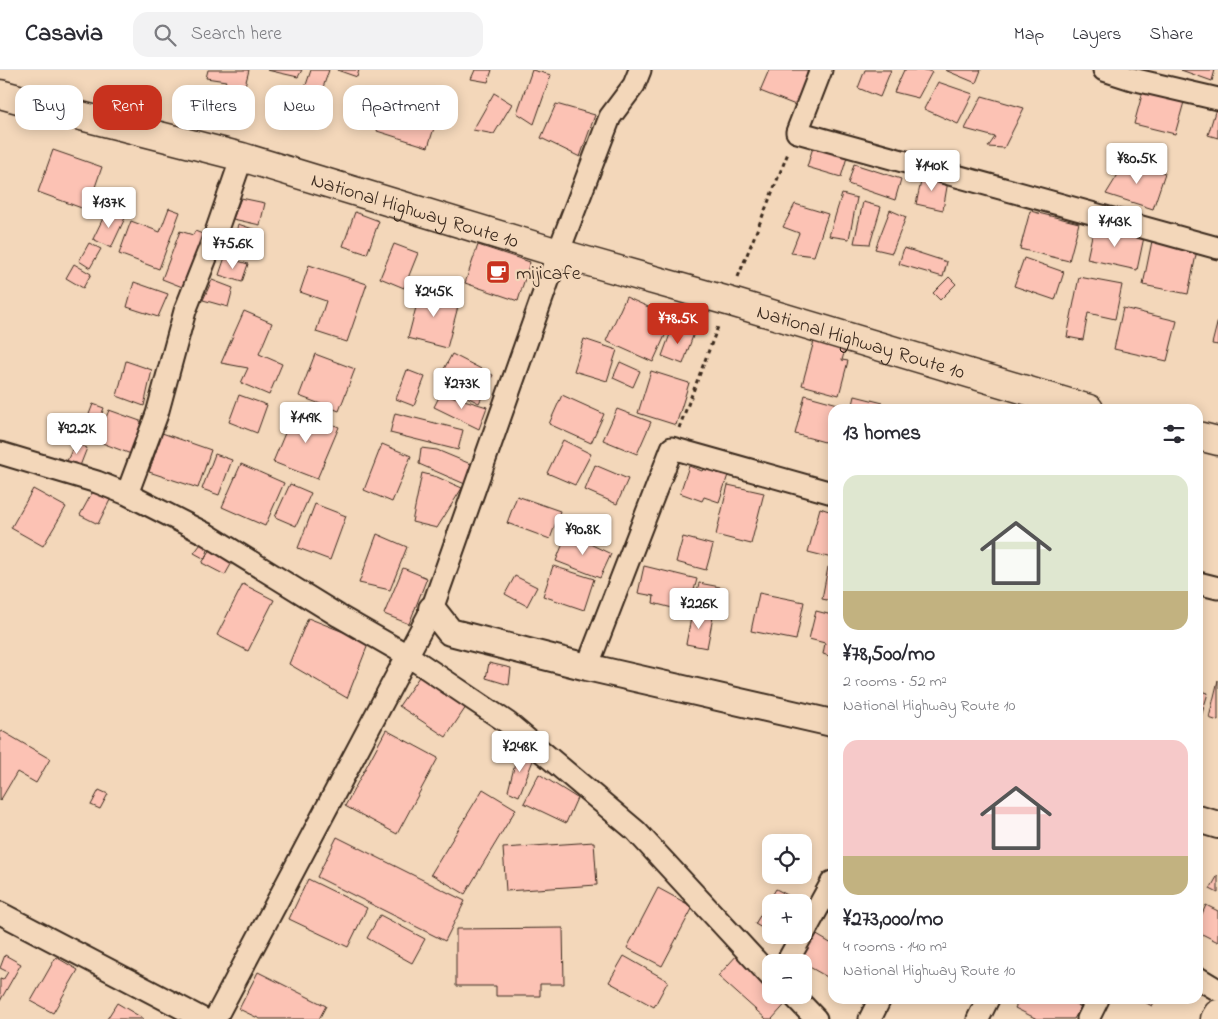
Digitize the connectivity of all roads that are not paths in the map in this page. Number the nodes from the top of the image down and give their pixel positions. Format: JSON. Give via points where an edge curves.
{"nodes":[{"id":1,"x":640,"y":70,"type":"edge"},
{"id":2,"x":821,"y":70,"type":"edge"},
{"id":3,"x":1107,"y":71,"type":"edge"},
{"id":4,"x":0,"y":94,"type":"edge"},
{"id":5,"x":1218,"y":99,"type":"edge"},
{"id":6,"x":242,"y":157,"type":"junction"},
{"id":7,"x":1218,"y":248,"type":"edge"},
{"id":8,"x":558,"y":252,"type":"junction"},
{"id":9,"x":1072,"y":404,"type":"edge"},
{"id":10,"x":1203,"y":437,"type":"edge"},
{"id":11,"x":1218,"y":441,"type":"edge"},
{"id":12,"x":0,"y":453,"type":"edge"},
{"id":13,"x":828,"y":492,"type":"edge"},
{"id":14,"x":127,"y":494,"type":"junction"},
{"id":15,"x":1203,"y":584,"type":"edge"},
{"id":16,"x":1218,"y":588,"type":"edge"},
{"id":17,"x":432,"y":609,"type":"junction"},
{"id":18,"x":407,"y":655,"type":"junction"},
{"id":19,"x":587,"y":666,"type":"junction"},
{"id":20,"x":828,"y":722,"type":"edge"},
{"id":21,"x":1203,"y":820,"type":"edge"},
{"id":22,"x":1218,"y":825,"type":"edge"},
{"id":23,"x":828,"y":889,"type":"edge"},
{"id":24,"x":0,"y":913,"type":"edge"},
{"id":25,"x":812,"y":918,"type":"edge"},
{"id":26,"x":762,"y":967,"type":"edge"},
{"id":27,"x":1203,"y":981,"type":"edge"},
{"id":28,"x":1218,"y":990,"type":"edge"},
{"id":29,"x":801,"y":1004,"type":"edge"},
{"id":30,"x":878,"y":1004,"type":"edge"},
{"id":31,"x":986,"y":1004,"type":"edge"},
{"id":32,"x":1096,"y":1004,"type":"edge"},
{"id":33,"x":1218,"y":1014,"type":"edge"},
{"id":34,"x":203,"y":1019,"type":"edge"},
{"id":35,"x":215,"y":1019,"type":"edge"},
{"id":36,"x":816,"y":1019,"type":"edge"},
{"id":37,"x":870,"y":1019,"type":"edge"},
{"id":38,"x":978,"y":1019,"type":"edge"},
{"id":39,"x":1088,"y":1019,"type":"edge"},
{"id":40,"x":1215,"y":1019,"type":"edge"}],
"edges":[{"from":1,"to":8,"type":"street","via":[[634,85],[610,117]]},
{"from":2,"to":7,"type":"street","via":[[796,132]]},
{"from":3,"to":5,"type":"street"},
{"from":4,"to":6,"type":"main road","name":"National Highway Route 10"},
{"from":6,"to":8,"type":"main road","name":"National Highway Route 10"},
{"from":6,"to":14,"type":"street","via":[[185,311],[156,414]]},
{"from":8,"to":9,"type":"main road","name":"National Highway Route 10"},
{"from":8,"to":17,"type":"street"},
{"from":10,"to":11,"type":"main road"},
{"from":12,"to":14,"type":"street"},
{"from":13,"to":19,"type":"street","via":[[672,448]]},
{"from":14,"to":18,"type":"street","via":[[206,534]]},
{"from":15,"to":16,"type":"street"},
{"from":17,"to":18,"type":"street"},
{"from":17,"to":19,"type":"street","via":[[450,632]]},
{"from":18,"to":26,"type":"street","via":[[508,723],[636,831]]},
{"from":18,"to":35,"type":"street"},
{"from":19,"to":20,"type":"street"},
{"from":21,"to":22,"type":"street"},
{"from":23,"to":25,"type":"street"},
{"from":24,"to":34,"type":"street"},
{"from":27,"to":28,"type":"street"},
{"from":29,"to":36,"type":"street"},
{"from":30,"to":37,"type":"street"},
{"from":31,"to":38,"type":"street"},
{"from":32,"to":39,"type":"street"},
{"from":33,"to":40,"type":"main road"}]}
